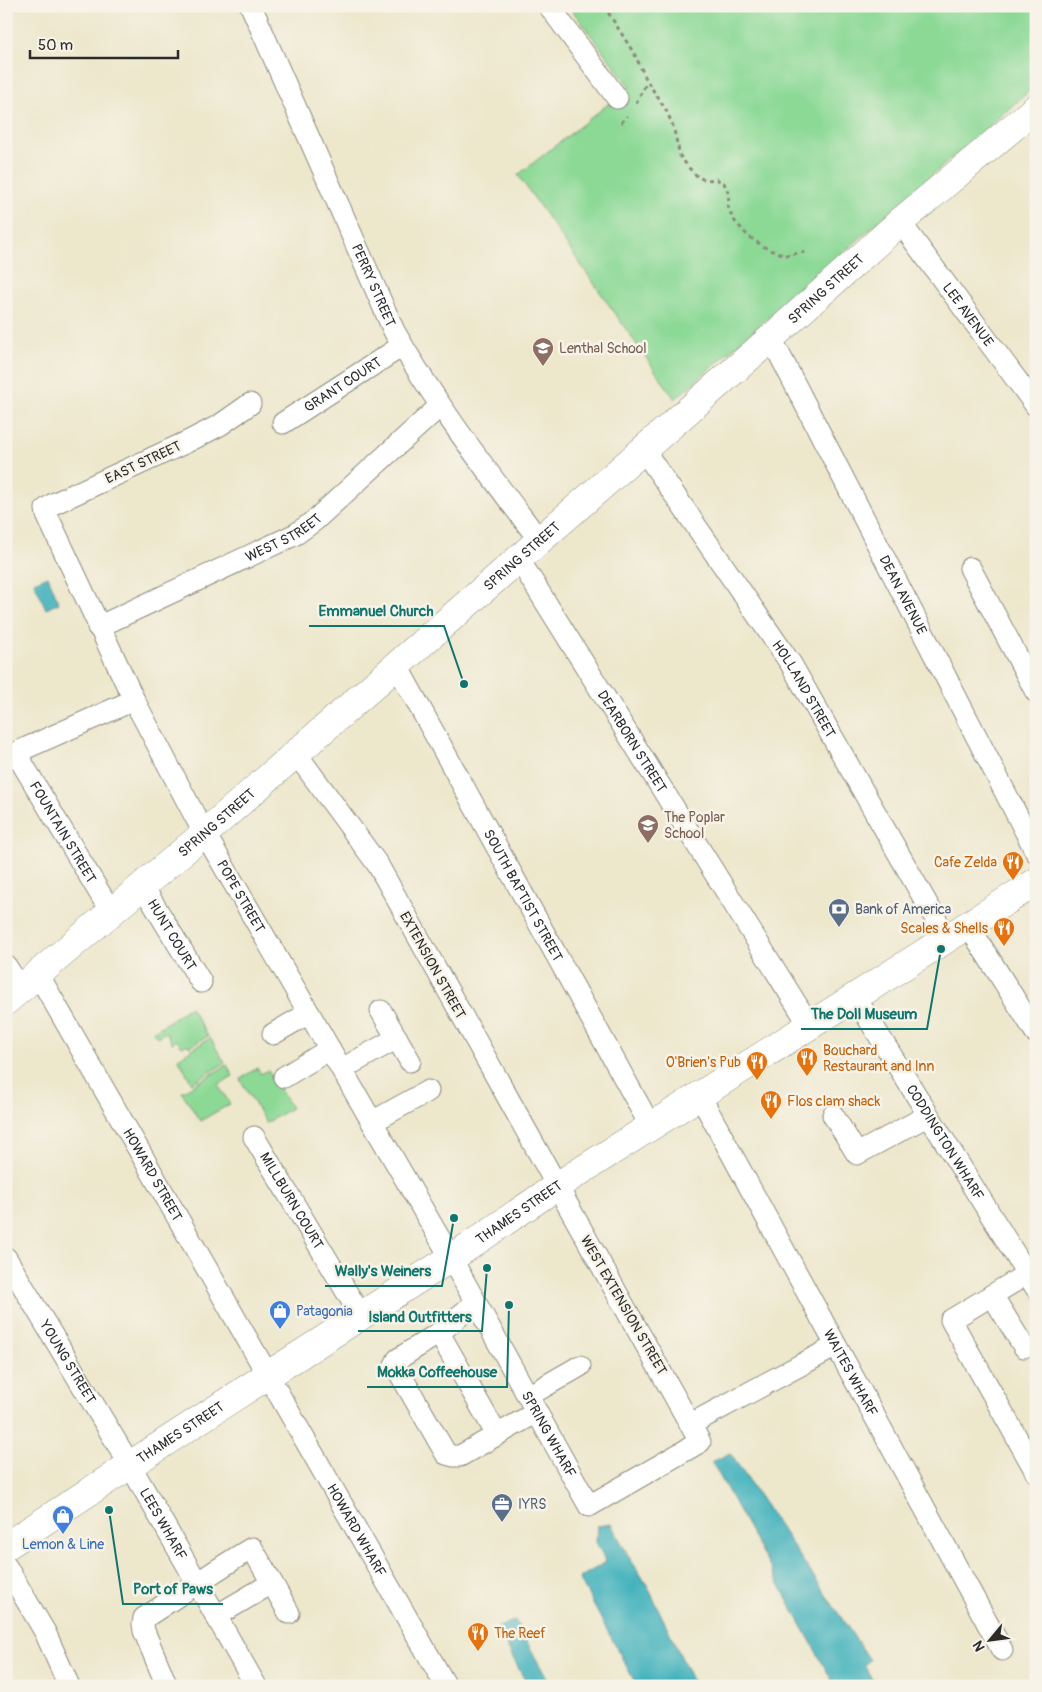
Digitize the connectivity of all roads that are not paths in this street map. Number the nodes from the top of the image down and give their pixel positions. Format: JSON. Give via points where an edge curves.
{"nodes":[{"id":1,"x":251,"y":6,"type":"edge"},
{"id":2,"x":549,"y":6,"type":"edge"},
{"id":3,"x":617,"y":98,"type":"dead end"},
{"id":4,"x":1033,"y":118,"type":"edge"},
{"id":5,"x":900,"y":222,"type":"junction"},
{"id":6,"x":771,"y":338,"type":"junction"},
{"id":7,"x":402,"y":346,"type":"junction"},
{"id":8,"x":250,"y":404,"type":"dead end"},
{"id":9,"x":440,"y":406,"type":"junction"},
{"id":10,"x":1036,"y":406,"type":"edge"},
{"id":11,"x":283,"y":423,"type":"dead end"},
{"id":12,"x":643,"y":449,"type":"junction"},
{"id":13,"x":50,"y":523,"type":"joint"},
{"id":14,"x":539,"y":540,"type":"junction"},
{"id":15,"x":518,"y":558,"type":"junction"},
{"id":16,"x":970,"y":568,"type":"dead end"},
{"id":17,"x":98,"y":626,"type":"junction"},
{"id":18,"x":396,"y":664,"type":"junction"},
{"id":19,"x":1036,"y":692,"type":"edge"},
{"id":20,"x":134,"y":700,"type":"junction"},
{"id":21,"x":296,"y":752,"type":"junction"},
{"id":22,"x":11,"y":755,"type":"edge"},
{"id":23,"x":205,"y":832,"type":"junction"},
{"id":24,"x":1036,"y":852,"type":"edge"},
{"id":25,"x":1036,"y":882,"type":"edge"},
{"id":26,"x":142,"y":884,"type":"junction"},
{"id":27,"x":111,"y":912,"type":"junction"},
{"id":28,"x":958,"y":932,"type":"junction"},
{"id":29,"x":6,"y":966,"type":"edge"},
{"id":30,"x":201,"y":982,"type":"dead end"},
{"id":31,"x":22,"y":988,"type":"edge"},
{"id":32,"x":855,"y":998,"type":"junction"},
{"id":33,"x":382,"y":1011,"type":"dead end"},
{"id":34,"x":309,"y":1013,"type":"junction"},
{"id":35,"x":810,"y":1026,"type":"junction"},
{"id":36,"x":1036,"y":1033,"type":"edge"},
{"id":37,"x":273,"y":1034,"type":"dead end"},
{"id":38,"x":396,"y":1038,"type":"junction"},
{"id":39,"x":336,"y":1060,"type":"junction"},
{"id":40,"x":410,"y":1061,"type":"dead end"},
{"id":41,"x":288,"y":1083,"type":"dead end"},
{"id":42,"x":428,"y":1091,"type":"dead end"},
{"id":43,"x":700,"y":1096,"type":"junction"},
{"id":44,"x":833,"y":1115,"type":"dead end"},
{"id":45,"x":928,"y":1116,"type":"junction"},
{"id":46,"x":372,"y":1122,"type":"junction"},
{"id":47,"x":651,"y":1127,"type":"junction"},
{"id":48,"x":254,"y":1137,"type":"dead end"},
{"id":49,"x":557,"y":1186,"type":"junction"},
{"id":50,"x":6,"y":1258,"type":"edge"},
{"id":51,"x":451,"y":1258,"type":"junction"},
{"id":52,"x":1033,"y":1283,"type":"edge"},
{"id":53,"x":992,"y":1295,"type":"junction"},
{"id":54,"x":475,"y":1303,"type":"junction"},
{"id":55,"x":361,"y":1316,"type":"junction"},
{"id":56,"x":438,"y":1333,"type":"junction"},
{"id":57,"x":836,"y":1346,"type":"junction"},
{"id":58,"x":1024,"y":1347,"type":"dead end"},
{"id":59,"x":580,"y":1366,"type":"dead end"},
{"id":60,"x":268,"y":1375,"type":"junction"},
{"id":61,"x":532,"y":1404,"type":"junction"},
{"id":62,"x":691,"y":1424,"type":"junction"},
{"id":63,"x":497,"y":1435,"type":"junction"},
{"id":64,"x":130,"y":1465,"type":"junction"},
{"id":65,"x":1036,"y":1472,"type":"edge"},
{"id":66,"x":589,"y":1506,"type":"joint"},
{"id":67,"x":6,"y":1546,"type":"edge"},
{"id":68,"x":6,"y":1566,"type":"edge"},
{"id":69,"x":272,"y":1583,"type":"junction"},
{"id":70,"x":198,"y":1584,"type":"junction"},
{"id":71,"x":289,"y":1613,"type":"dead end"},
{"id":72,"x":216,"y":1616,"type":"junction"},
{"id":73,"x":1002,"y":1650,"type":"dead end"},
{"id":74,"x":69,"y":1686,"type":"edge"},
{"id":75,"x":167,"y":1686,"type":"edge"},
{"id":76,"x":256,"y":1686,"type":"edge"},
{"id":77,"x":446,"y":1686,"type":"edge"}],
"edges":[{"from":1,"to":7,"type":"street","name":"PERRY STREET"},
{"from":2,"to":3,"type":"street"},
{"from":4,"to":5,"type":"main road","name":"SPRING STREET"},
{"from":5,"to":6,"type":"main road","name":"SPRING STREET"},
{"from":5,"to":10,"type":"street","name":"LEE AVENUE"},
{"from":6,"to":12,"type":"main road","name":"SPRING STREET"},
{"from":6,"to":24,"type":"street","name":"DEAN AVENUE"},
{"from":7,"to":9,"type":"street","name":"PERRY STREET"},
{"from":7,"to":11,"type":"street","name":"GRANT COURT"},
{"from":8,"to":13,"type":"street","name":"EAST STREET","via":[[189,442],[53,504],[46,510]]},
{"from":9,"to":14,"type":"street","name":"PERRY STREET"},
{"from":9,"to":17,"type":"street","name":"WEST STREET","via":[[314,522],[296,534]]},
{"from":12,"to":14,"type":"main road","name":"SPRING STREET"},
{"from":12,"to":28,"type":"street","name":"HOLLAND STREET","via":[[791,664]]},
{"from":13,"to":17,"type":"street","name":"POPE STREET"},
{"from":14,"to":15,"type":"main road","name":"SPRING STREET"},
{"from":15,"to":18,"type":"main road","name":"SPRING STREET"},
{"from":15,"to":35,"type":"street","name":"DEARBORN STREET"},
{"from":16,"to":19,"type":"street"},
{"from":17,"to":20,"type":"street","name":"POPE STREET"},
{"from":18,"to":21,"type":"main road","name":"SPRING STREET"},
{"from":18,"to":47,"type":"street","name":"SOUTH BAPTIST STREET"},
{"from":20,"to":22,"type":"street"},
{"from":20,"to":23,"type":"street","name":"POPE STREET"},
{"from":21,"to":23,"type":"main road","name":"SPRING STREET"},
{"from":21,"to":49,"type":"street","name":"EXTENSION STREET","via":[[378,865]]},
{"from":22,"to":27,"type":"street","name":"FOUNTAIN STREET"},
{"from":23,"to":26,"type":"main road","name":"SPRING STREET"},
{"from":23,"to":34,"type":"street","name":"POPE STREET"},
{"from":25,"to":28,"type":"main road","name":"THAMES STREET"},
{"from":26,"to":27,"type":"main road","name":"SPRING STREET"},
{"from":26,"to":30,"type":"street","name":"HUNT COURT"},
{"from":27,"to":31,"type":"main road","name":"SPRING STREET"},
{"from":28,"to":32,"type":"main road","name":"THAMES STREET"},
{"from":28,"to":36,"type":"street","name":"HOLLAND STREET"},
{"from":29,"to":31,"type":"street","name":"HOWARD STREET"},
{"from":31,"to":60,"type":"street","name":"HOWARD STREET"},
{"from":32,"to":35,"type":"main road","name":"THAMES STREET"},
{"from":32,"to":45,"type":"street","name":"CODDINGTON WHARF"},
{"from":33,"to":38,"type":"street"},
{"from":34,"to":37,"type":"street"},
{"from":34,"to":39,"type":"street","name":"POPE STREET"},
{"from":35,"to":43,"type":"main road","name":"THAMES STREET"},
{"from":38,"to":39,"type":"street"},
{"from":38,"to":40,"type":"street"},
{"from":39,"to":41,"type":"street"},
{"from":39,"to":46,"type":"street","name":"POPE STREET"},
{"from":42,"to":46,"type":"street"},
{"from":43,"to":47,"type":"main road","name":"THAMES STREET"},
{"from":43,"to":57,"type":"street","name":"WAITES WHARF"},
{"from":44,"to":45,"type":"street","via":[[857,1154]]},
{"from":45,"to":52,"type":"street","name":"CODDINGTON WHARF"},
{"from":46,"to":51,"type":"street","name":"POPE STREET"},
{"from":47,"to":49,"type":"main road","name":"THAMES STREET"},
{"from":48,"to":55,"type":"street","name":"MILLBURN COURT"},
{"from":49,"to":51,"type":"main road","name":"THAMES STREET"},
{"from":49,"to":62,"type":"street","name":"WEST EXTENSION STREET"},
{"from":50,"to":64,"type":"street","name":"YOUNG STREET"},
{"from":51,"to":54,"type":"street","name":"SPRING WHARF"},
{"from":51,"to":55,"type":"main road","name":"THAMES STREET"},
{"from":52,"to":53,"type":"street"},
{"from":53,"to":58,"type":"street"},
{"from":53,"to":65,"type":"street","via":[[951,1320]]},
{"from":54,"to":56,"type":"street"},
{"from":54,"to":61,"type":"street","name":"SPRING WHARF"},
{"from":55,"to":60,"type":"main road","name":"THAMES STREET"},
{"from":56,"to":63,"type":"street"},
{"from":56,"to":63,"type":"street","via":[[395,1365],[446,1454],[460,1456]]},
{"from":57,"to":62,"type":"street"},
{"from":57,"to":73,"type":"street","name":"WAITES WHARF"},
{"from":59,"to":61,"type":"street"},
{"from":60,"to":64,"type":"main road","name":"THAMES STREET"},
{"from":60,"to":77,"type":"street","name":"HOWARD WHARF"},
{"from":61,"to":63,"type":"street"},
{"from":61,"to":66,"type":"street","name":"SPRING WHARF"},
{"from":62,"to":66,"type":"street","name":"WEST EXTENSION STREET","via":[[700,1442]]},
{"from":64,"to":67,"type":"main road","name":"THAMES STREET"},
{"from":64,"to":70,"type":"street","name":"LEES WHARF"},
{"from":68,"to":74,"type":"street","via":[[45,1632]]},
{"from":69,"to":70,"type":"street","via":[[252,1548],[210,1572]]},
{"from":69,"to":71,"type":"street"},
{"from":69,"to":72,"type":"street"},
{"from":70,"to":72,"type":"street","name":"LEES WHARF"},
{"from":70,"to":75,"type":"street","via":[[144,1618],[144,1631]]},
{"from":72,"to":76,"type":"street","name":"LEES WHARF"}]}
